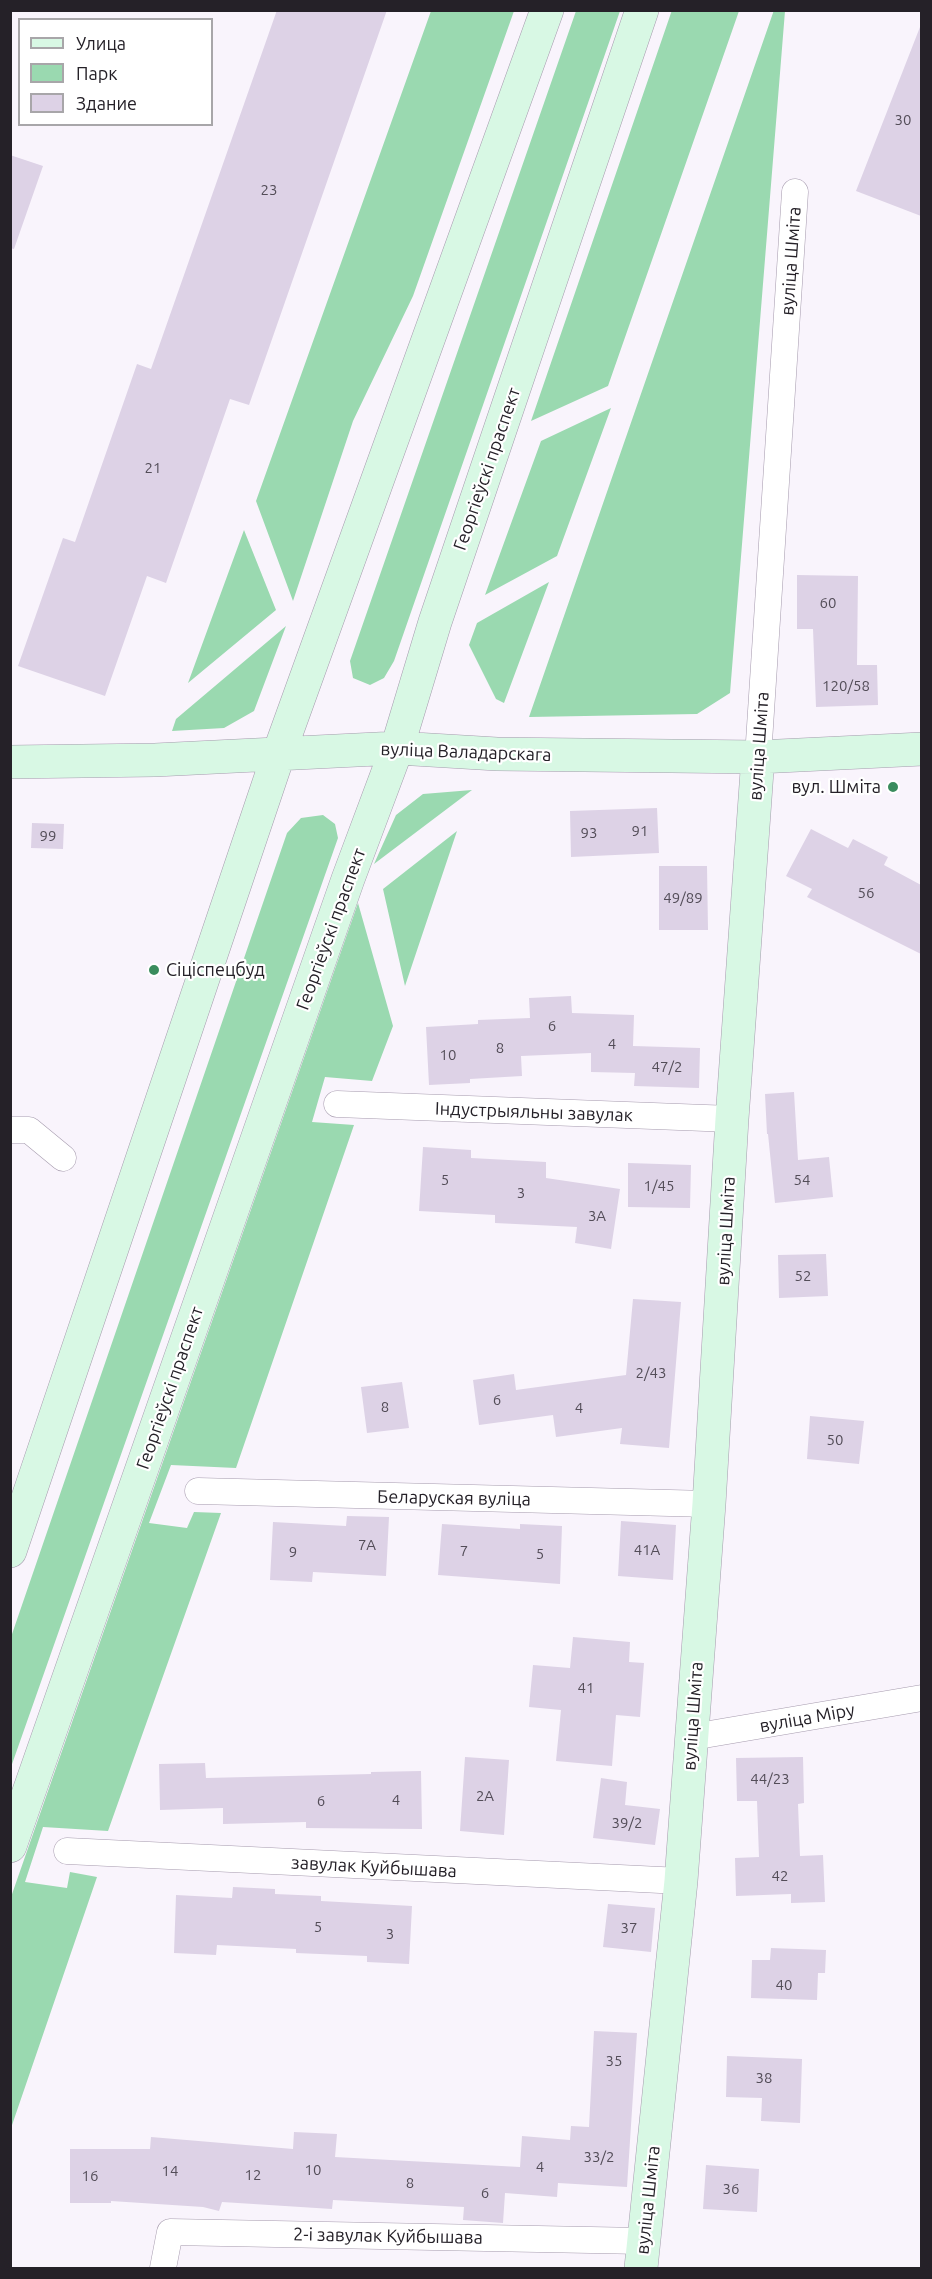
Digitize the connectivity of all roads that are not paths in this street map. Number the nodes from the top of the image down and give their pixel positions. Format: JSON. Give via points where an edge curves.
{"nodes":[{"id":1,"x":547,"y":10,"type":"edge"},
{"id":2,"x":642,"y":10,"type":"edge"},
{"id":3,"x":795,"y":192,"type":"dead end"},
{"id":4,"x":397,"y":748,"type":"junction"},
{"id":5,"x":921,"y":749,"type":"edge"},
{"id":6,"x":279,"y":753,"type":"junction"},
{"id":7,"x":758,"y":757,"type":"junction"},
{"id":8,"x":10,"y":762,"type":"edge"},
{"id":9,"x":337,"y":1104,"type":"dead end"},
{"id":10,"x":732,"y":1119,"type":"junction"},
{"id":11,"x":10,"y":1130,"type":"edge"},
{"id":12,"x":63,"y":1158,"type":"dead end"},
{"id":13,"x":198,"y":1491,"type":"dead end"},
{"id":14,"x":709,"y":1504,"type":"junction"},
{"id":15,"x":10,"y":1551,"type":"edge"},
{"id":16,"x":921,"y":1698,"type":"edge"},
{"id":17,"x":692,"y":1737,"type":"junction"},
{"id":18,"x":10,"y":1846,"type":"edge"},
{"id":19,"x":67,"y":1851,"type":"dead end"},
{"id":20,"x":681,"y":1881,"type":"junction"},
{"id":21,"x":642,"y":2255,"type":"edge"},
{"id":22,"x":163,"y":2268,"type":"edge"}],
"edges":[{"from":1,"to":6,"type":"main road"},
{"from":2,"to":4,"type":"main road","name":"Георгіеўскі праспект","via":[[435,622]]},
{"from":3,"to":7,"type":"street","name":"вуліца Шміта"},
{"from":4,"to":6,"type":"main road","name":"вуліца Валадарскага"},
{"from":4,"to":7,"type":"main road","name":"вуліца Валадарскага","via":[[497,754]]},
{"from":4,"to":18,"type":"main road","name":"Георгіеўскі праспект"},
{"from":5,"to":7,"type":"main road","name":"вуліца Валадарскага"},
{"from":6,"to":8,"type":"main road","name":"вуліца Валадарскага"},
{"from":6,"to":15,"type":"main road"},
{"from":7,"to":10,"type":"main road","name":"вуліца Шміта"},
{"from":9,"to":10,"type":"street","name":"Індустрыяльны завулак"},
{"from":10,"to":14,"type":"main road","name":"вуліца Шміта"},
{"from":11,"to":12,"type":"street","via":[[29,1130]]},
{"from":13,"to":14,"type":"street","name":"Беларуская вуліца"},
{"from":14,"to":17,"type":"main road","name":"вуліца Шміта"},
{"from":16,"to":17,"type":"street","name":"вуліца Міру"},
{"from":17,"to":20,"type":"main road","name":"вуліца Шміта"},
{"from":19,"to":20,"type":"street","name":"завулак Куйбышава"},
{"from":20,"to":21,"type":"main road","name":"вуліца Шміта"},
{"from":21,"to":22,"type":"street","name":"2-і завулак Куйбышава","via":[[170,2232]]}]}
